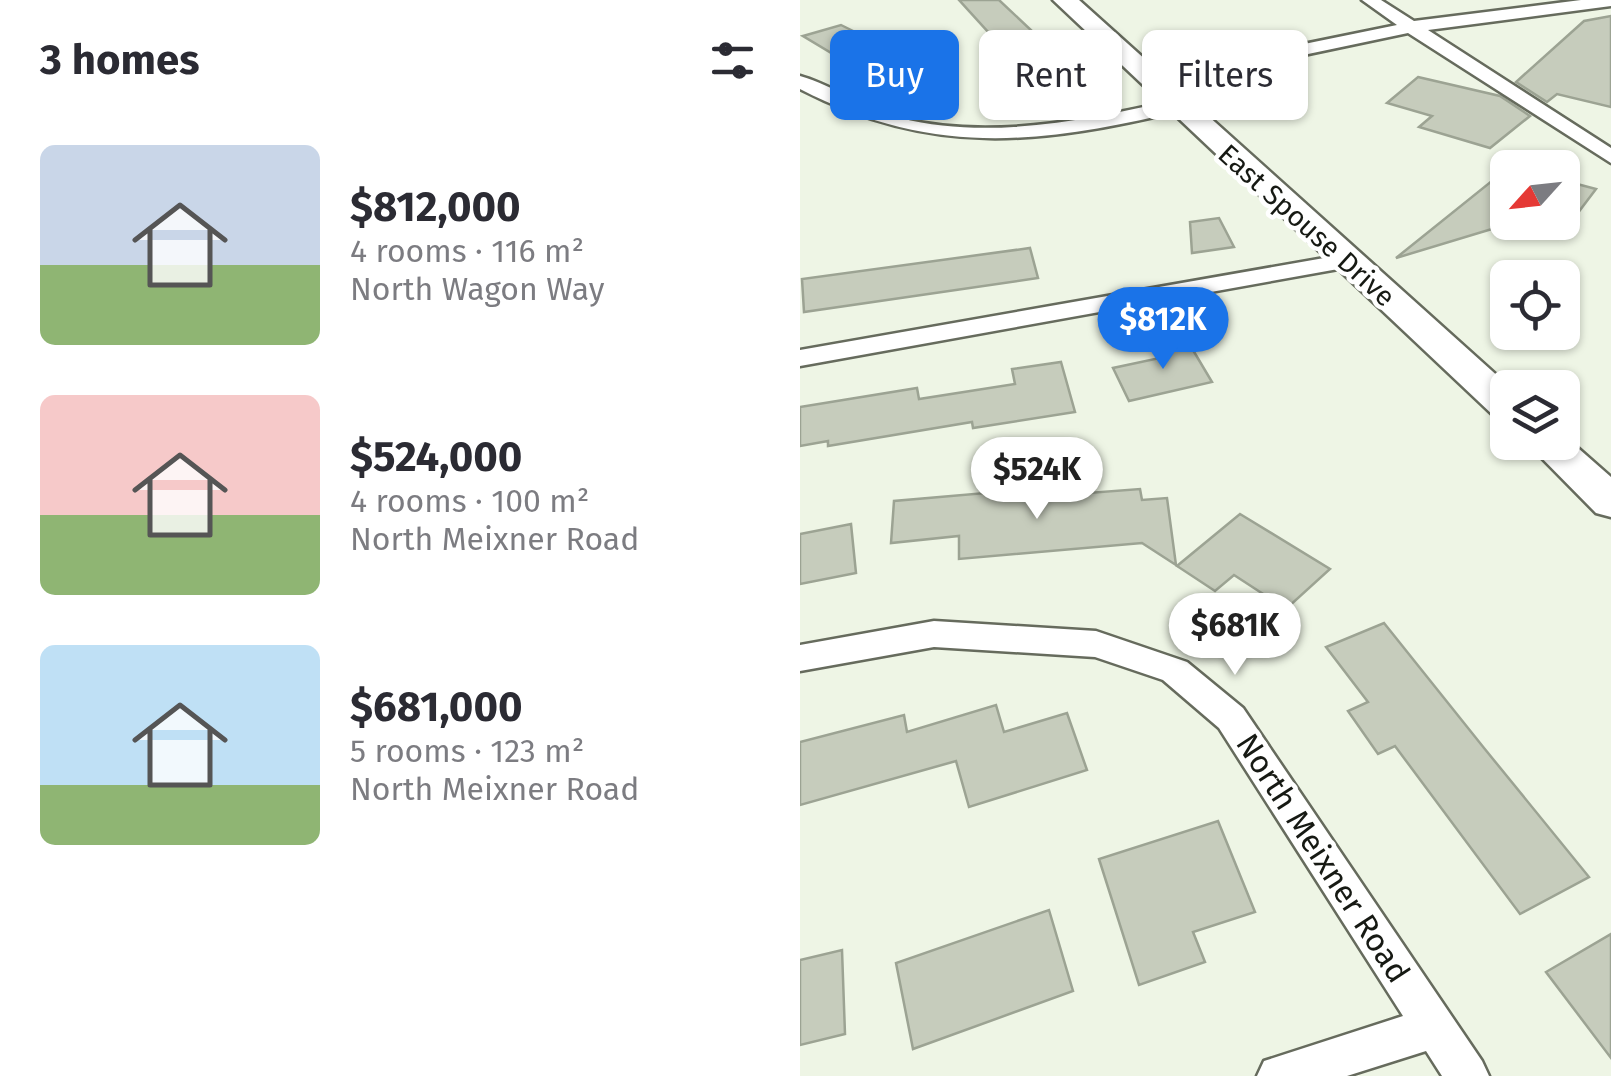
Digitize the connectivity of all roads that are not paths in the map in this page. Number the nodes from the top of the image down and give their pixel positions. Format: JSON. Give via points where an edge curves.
{"nodes":[{"id":1,"x":1065,"y":0,"type":"edge"},
{"id":2,"x":1370,"y":0,"type":"edge"},
{"id":3,"x":1611,"y":1,"type":"edge"},
{"id":4,"x":1411,"y":27,"type":"junction"},
{"id":5,"x":1308,"y":48,"type":"edge"},
{"id":6,"x":1142,"y":72,"type":"edge"},
{"id":7,"x":800,"y":82,"type":"edge"},
{"id":8,"x":1142,"y":112,"type":"edge"},
{"id":9,"x":1192,"y":120,"type":"edge"},
{"id":10,"x":1611,"y":157,"type":"edge"},
{"id":11,"x":1347,"y":261,"type":"junction"},
{"id":12,"x":800,"y":358,"type":"edge"},
{"id":13,"x":1490,"y":392,"type":"edge"},
{"id":14,"x":1566,"y":460,"type":"edge"},
{"id":15,"x":1611,"y":502,"type":"edge"},
{"id":16,"x":800,"y":658,"type":"edge"},
{"id":17,"x":1434,"y":1027,"type":"junction"},
{"id":18,"x":1278,"y":1076,"type":"edge"},
{"id":19,"x":1468,"y":1076,"type":"edge"}],
"edges":[{"from":1,"to":6,"type":"street","name":"East Spouse Drive"},
{"from":2,"to":4,"type":"street"},
{"from":3,"to":4,"type":"street"},
{"from":4,"to":5,"type":"street"},
{"from":4,"to":10,"type":"street"},
{"from":7,"to":8,"type":"street","via":[[883,122],[964,135],[1047,130]]},
{"from":9,"to":11,"type":"street","name":"East Spouse Drive"},
{"from":11,"to":12,"type":"street"},
{"from":11,"to":13,"type":"street","name":"East Spouse Drive"},
{"from":14,"to":15,"type":"street"},
{"from":16,"to":17,"type":"street","name":"North Meixner Road","via":[[934,634],[1096,644],[1176,671],[1231,718]]},
{"from":17,"to":18,"type":"street"},
{"from":17,"to":19,"type":"street","name":"North Meixner Road"}]}
